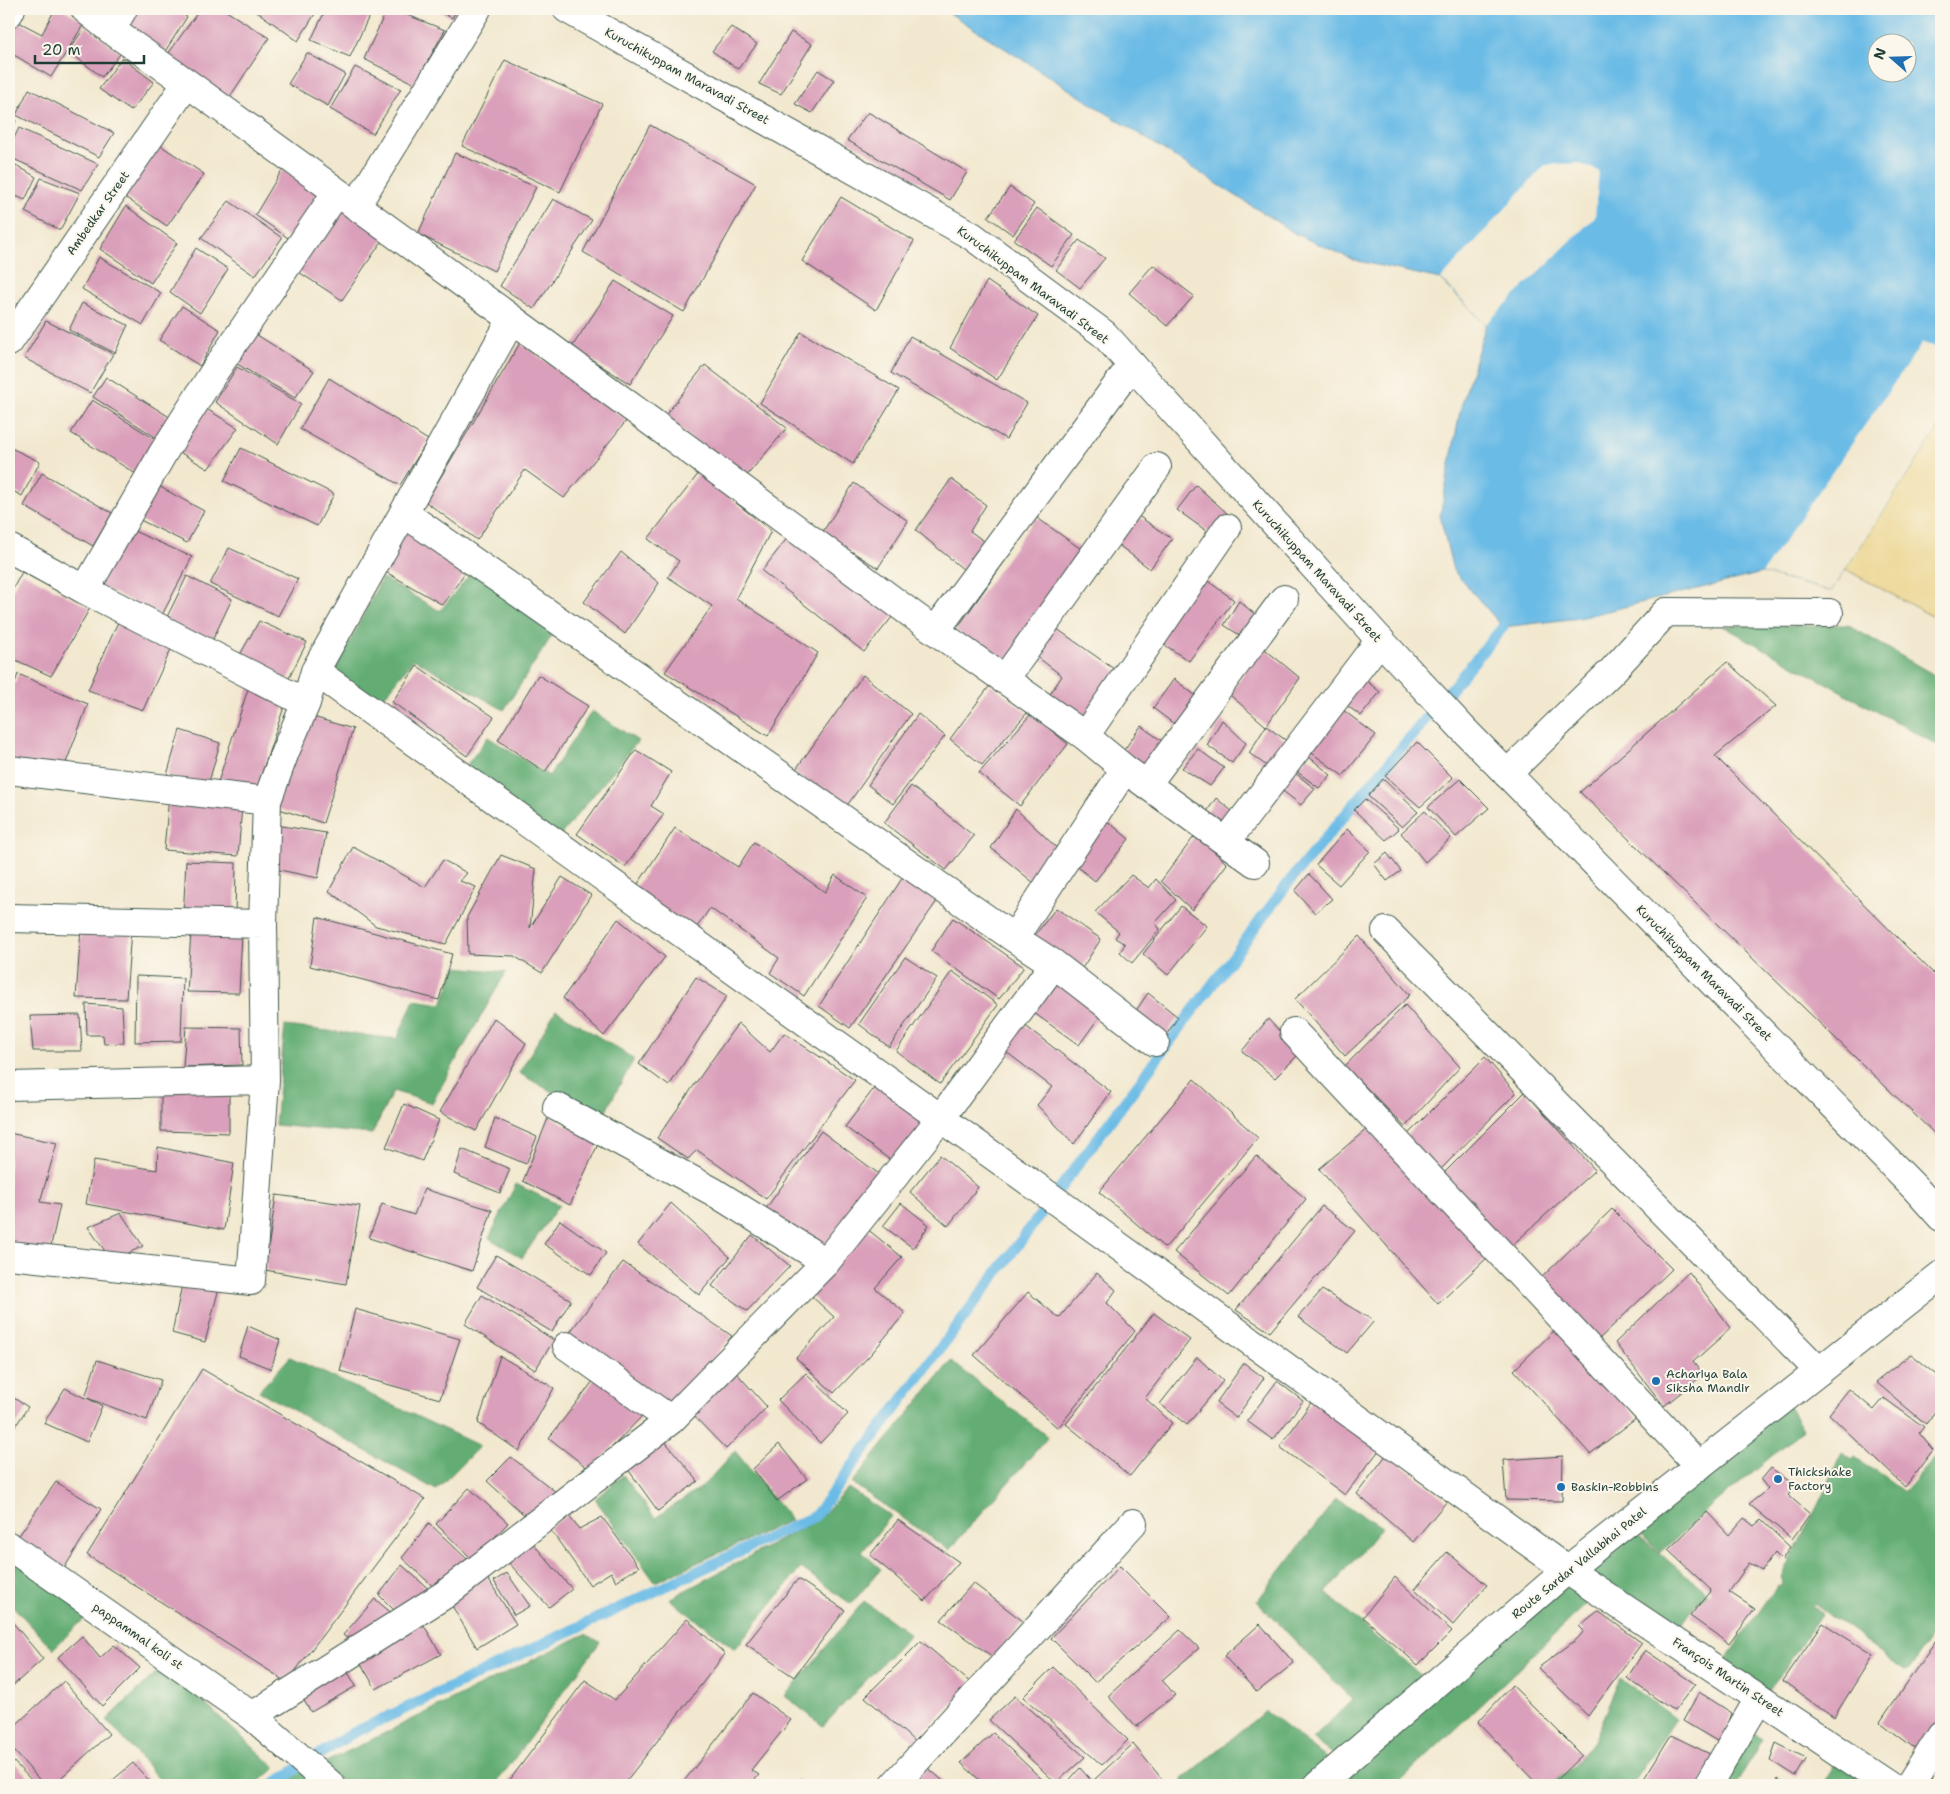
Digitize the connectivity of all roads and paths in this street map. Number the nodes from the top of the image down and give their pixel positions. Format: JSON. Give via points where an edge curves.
{"nodes":[{"id":1,"x":11,"y":9,"type":"edge"},
{"id":2,"x":85,"y":9,"type":"edge"},
{"id":3,"x":477,"y":9,"type":"edge"},
{"id":4,"x":567,"y":9,"type":"edge"},
{"id":5,"x":9,"y":13,"type":"edge"},
{"id":6,"x":117,"y":20,"type":"edge"},
{"id":7,"x":187,"y":83,"type":"junction"},
{"id":8,"x":346,"y":199,"type":"junction"},
{"id":9,"x":512,"y":319,"type":"junction"},
{"id":10,"x":9,"y":342,"type":"edge"},
{"id":11,"x":1132,"y":365,"type":"junction"},
{"id":12,"x":1157,"y":467,"type":"dead end"},
{"id":13,"x":404,"y":513,"type":"junction"},
{"id":14,"x":1226,"y":528,"type":"dead end"},
{"id":15,"x":9,"y":548,"type":"edge"},
{"id":16,"x":86,"y":590,"type":"junction"},
{"id":17,"x":1284,"y":599,"type":"dead end"},
{"id":18,"x":1829,"y":613,"type":"dead end"},
{"id":19,"x":936,"y":630,"type":"junction"},
{"id":20,"x":1380,"y":640,"type":"junction"},
{"id":21,"x":315,"y":671,"type":"junction"},
{"id":22,"x":1004,"y":680,"type":"junction"},
{"id":23,"x":306,"y":703,"type":"junction"},
{"id":24,"x":1086,"y":736,"type":"junction"},
{"id":25,"x":9,"y":770,"type":"edge"},
{"id":26,"x":1507,"y":774,"type":"junction"},
{"id":27,"x":1136,"y":777,"type":"junction"},
{"id":28,"x":267,"y":801,"type":"junction"},
{"id":29,"x":1226,"y":842,"type":"junction"},
{"id":30,"x":1255,"y":864,"type":"dead end"},
{"id":31,"x":9,"y":918,"type":"edge"},
{"id":32,"x":263,"y":924,"type":"junction"},
{"id":33,"x":1386,"y":931,"type":"dead end"},
{"id":34,"x":1014,"y":938,"type":"junction"},
{"id":35,"x":1054,"y":964,"type":"junction"},
{"id":36,"x":1294,"y":1032,"type":"dead end"},
{"id":37,"x":1155,"y":1042,"type":"dead end"},
{"id":38,"x":265,"y":1080,"type":"junction"},
{"id":39,"x":9,"y":1086,"type":"edge"},
{"id":40,"x":556,"y":1107,"type":"dead end"},
{"id":41,"x":940,"y":1119,"type":"junction"},
{"id":42,"x":1941,"y":1217,"type":"edge"},
{"id":43,"x":9,"y":1255,"type":"edge"},
{"id":44,"x":826,"y":1262,"type":"junction"},
{"id":45,"x":1941,"y":1275,"type":"edge"},
{"id":46,"x":567,"y":1346,"type":"dead end"},
{"id":47,"x":1819,"y":1371,"type":"junction"},
{"id":48,"x":671,"y":1420,"type":"junction"},
{"id":49,"x":1699,"y":1466,"type":"junction"},
{"id":50,"x":1133,"y":1523,"type":"dead end"},
{"id":51,"x":9,"y":1546,"type":"edge"},
{"id":52,"x":1567,"y":1570,"type":"junction"},
{"id":53,"x":1759,"y":1699,"type":"junction"},
{"id":54,"x":259,"y":1722,"type":"junction"},
{"id":55,"x":1941,"y":1736,"type":"edge"},
{"id":56,"x":322,"y":1778,"type":"edge"},
{"id":57,"x":894,"y":1785,"type":"edge"},
{"id":58,"x":1318,"y":1785,"type":"edge"},
{"id":59,"x":1708,"y":1785,"type":"edge"},
{"id":60,"x":1889,"y":1785,"type":"edge"},
{"id":61,"x":1910,"y":1785,"type":"edge"}],
"edges":[{"from":1,"to":5,"type":"street"},
{"from":2,"to":6,"type":"street"},
{"from":3,"to":8,"type":"street"},
{"from":4,"to":11,"type":"street","name":"Kuruchikuppam Maravadi Street","via":[[972,236],[1104,334]]},
{"from":6,"to":7,"type":"street"},
{"from":7,"to":8,"type":"street"},
{"from":7,"to":10,"type":"street","name":"Ambedkar Street"},
{"from":8,"to":9,"type":"street"},
{"from":8,"to":16,"type":"street","via":[[214,372],[168,445]]},
{"from":9,"to":13,"type":"street"},
{"from":9,"to":19,"type":"street"},
{"from":11,"to":19,"type":"street"},
{"from":11,"to":20,"type":"street","name":"Kuruchikuppam Maravadi Street"},
{"from":12,"to":22,"type":"street"},
{"from":13,"to":21,"type":"street"},
{"from":13,"to":34,"type":"street"},
{"from":14,"to":24,"type":"street"},
{"from":15,"to":16,"type":"street"},
{"from":16,"to":23,"type":"street"},
{"from":17,"to":27,"type":"street"},
{"from":18,"to":26,"type":"street","via":[[1666,612],[1612,671]]},
{"from":19,"to":22,"type":"street"},
{"from":20,"to":26,"type":"street","name":"Kuruchikuppam Maravadi Street"},
{"from":20,"to":29,"type":"street"},
{"from":21,"to":23,"type":"street"},
{"from":21,"to":41,"type":"street","name":"François Martin Street"},
{"from":22,"to":24,"type":"street"},
{"from":23,"to":28,"type":"street"},
{"from":24,"to":27,"type":"street"},
{"from":25,"to":28,"type":"street"},
{"from":26,"to":42,"type":"street","name":"Kuruchikuppam Maravadi Street"},
{"from":27,"to":29,"type":"street"},
{"from":27,"to":34,"type":"street"},
{"from":28,"to":32,"type":"street"},
{"from":29,"to":30,"type":"street"},
{"from":31,"to":32,"type":"street"},
{"from":32,"to":38,"type":"street"},
{"from":33,"to":47,"type":"street"},
{"from":34,"to":35,"type":"street"},
{"from":35,"to":37,"type":"street"},
{"from":35,"to":41,"type":"street"},
{"from":36,"to":49,"type":"street"},
{"from":38,"to":39,"type":"street"},
{"from":38,"to":43,"type":"street","via":[[251,1281]]},
{"from":40,"to":44,"type":"street","via":[[714,1192]]},
{"from":41,"to":44,"type":"street"},
{"from":41,"to":52,"type":"street","name":"François Martin Street"},
{"from":44,"to":48,"type":"street"},
{"from":45,"to":47,"type":"street","name":"Route Sardar Vallabhai Patel"},
{"from":46,"to":48,"type":"street"},
{"from":47,"to":49,"type":"street","name":"Route Sardar Vallabhai Patel"},
{"from":48,"to":54,"type":"street","via":[[444,1595]]},
{"from":49,"to":52,"type":"street","name":"Route Sardar Vallabhai Patel"},
{"from":50,"to":57,"type":"street"},
{"from":51,"to":54,"type":"street","name":"pappammal koli st"},
{"from":52,"to":53,"type":"street","name":"François Martin Street"},
{"from":52,"to":58,"type":"street","name":"Route Sardar Vallabhai Patel"},
{"from":53,"to":59,"type":"street"},
{"from":53,"to":60,"type":"street","name":"François Martin Street"},
{"from":54,"to":56,"type":"street","name":"pappammal koli st"},
{"from":55,"to":61,"type":"street"}]}
